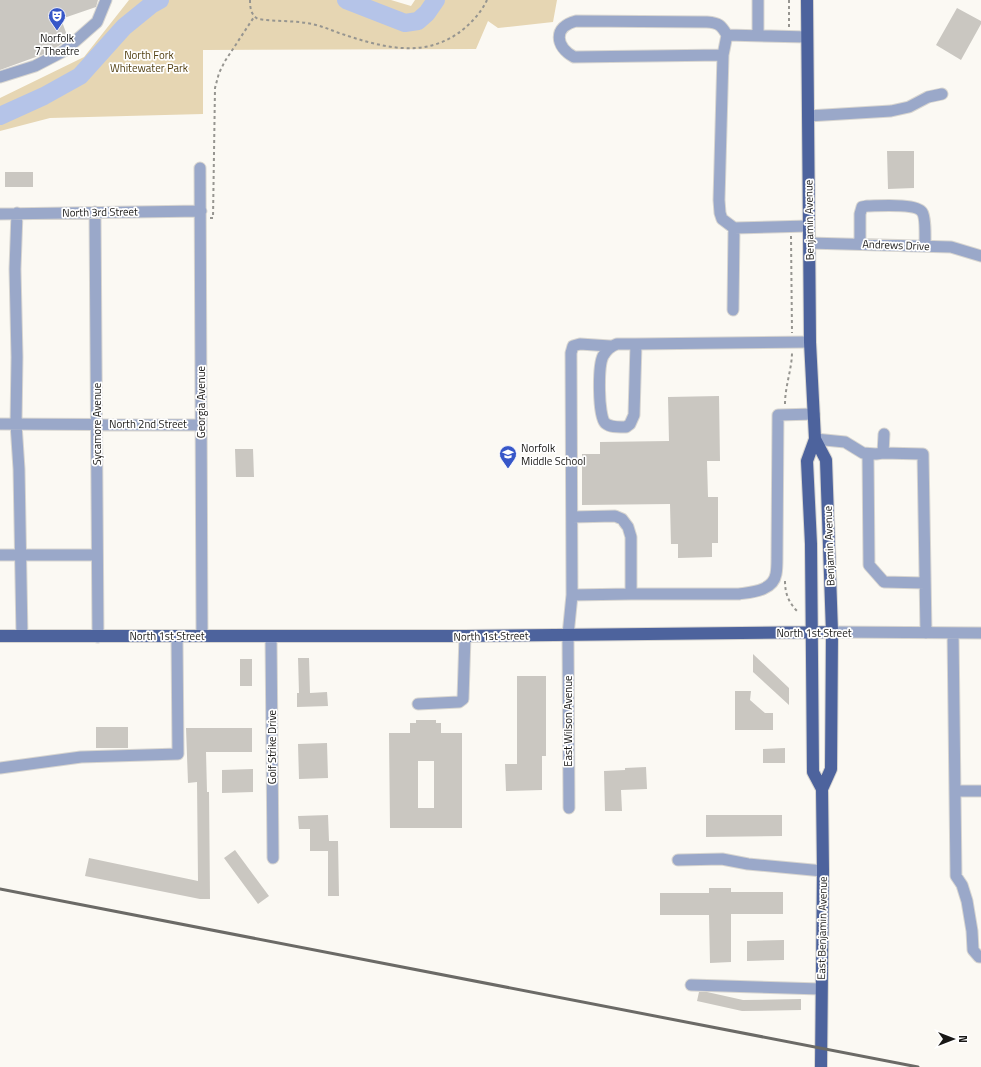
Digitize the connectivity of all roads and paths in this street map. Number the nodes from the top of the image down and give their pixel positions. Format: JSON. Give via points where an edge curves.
{"nodes":[{"id":1,"x":106,"y":0,"type":"edge"},
{"id":2,"x":250,"y":0,"type":"edge"},
{"id":3,"x":487,"y":0,"type":"edge"},
{"id":4,"x":758,"y":0,"type":"edge"},
{"id":5,"x":789,"y":0,"type":"edge"},
{"id":6,"x":807,"y":0,"type":"edge"},
{"id":7,"x":254,"y":17,"type":"junction"},
{"id":8,"x":727,"y":35,"type":"junction"},
{"id":9,"x":758,"y":36,"type":"junction"},
{"id":10,"x":789,"y":37,"type":"junction"},
{"id":11,"x":807,"y":37,"type":"junction"},
{"id":12,"x":723,"y":55,"type":"junction"},
{"id":13,"x":0,"y":77,"type":"edge"},
{"id":14,"x":942,"y":94,"type":"dead end"},
{"id":15,"x":808,"y":116,"type":"junction"},
{"id":16,"x":200,"y":168,"type":"dead end"},
{"id":17,"x":95,"y":212,"type":"junction"},
{"id":18,"x":17,"y":213,"type":"junction"},
{"id":19,"x":0,"y":214,"type":"edge"},
{"id":20,"x":201,"y":215,"type":"junction"},
{"id":21,"x":809,"y":226,"type":"junction"},
{"id":22,"x":734,"y":228,"type":"junction"},
{"id":23,"x":809,"y":243,"type":"junction"},
{"id":24,"x":860,"y":244,"type":"junction"},
{"id":25,"x":925,"y":246,"type":"junction"},
{"id":26,"x":981,"y":256,"type":"edge"},
{"id":27,"x":733,"y":310,"type":"dead end"},
{"id":28,"x":810,"y":342,"type":"junction"},
{"id":29,"x":636,"y":344,"type":"junction"},
{"id":30,"x":610,"y":346,"type":"junction"},
{"id":31,"x":814,"y":414,"type":"junction"},
{"id":32,"x":0,"y":424,"type":"edge"},
{"id":33,"x":16,"y":424,"type":"junction"},
{"id":34,"x":97,"y":424,"type":"junction"},
{"id":35,"x":201,"y":425,"type":"junction"},
{"id":36,"x":884,"y":434,"type":"dead end"},
{"id":37,"x":815,"y":439,"type":"junction"},
{"id":38,"x":882,"y":453,"type":"junction"},
{"id":39,"x":868,"y":454,"type":"junction"},
{"id":40,"x":572,"y":517,"type":"junction"},
{"id":41,"x":0,"y":555,"type":"edge"},
{"id":42,"x":19,"y":555,"type":"junction"},
{"id":43,"x":97,"y":555,"type":"junction"},
{"id":44,"x":925,"y":583,"type":"junction"},
{"id":45,"x":632,"y":594,"type":"junction"},
{"id":46,"x":572,"y":595,"type":"junction"},
{"id":47,"x":832,"y":632,"type":"junction"},
{"id":48,"x":812,"y":633,"type":"junction"},
{"id":49,"x":926,"y":633,"type":"junction"},
{"id":50,"x":953,"y":633,"type":"junction"},
{"id":51,"x":981,"y":634,"type":"edge"},
{"id":52,"x":568,"y":635,"type":"junction"},
{"id":53,"x":0,"y":636,"type":"edge"},
{"id":54,"x":22,"y":636,"type":"junction"},
{"id":55,"x":177,"y":636,"type":"junction"},
{"id":56,"x":202,"y":636,"type":"junction"},
{"id":57,"x":271,"y":636,"type":"junction"},
{"id":58,"x":466,"y":636,"type":"junction"},
{"id":59,"x":98,"y":637,"type":"junction"},
{"id":60,"x":418,"y":704,"type":"dead end"},
{"id":61,"x":0,"y":768,"type":"edge"},
{"id":62,"x":822,"y":789,"type":"junction"},
{"id":63,"x":981,"y":791,"type":"edge"},
{"id":64,"x":955,"y":792,"type":"junction"},
{"id":65,"x":569,"y":808,"type":"dead end"},
{"id":66,"x":273,"y":858,"type":"dead end"},
{"id":67,"x":678,"y":860,"type":"dead end"},
{"id":68,"x":823,"y":871,"type":"junction"},
{"id":69,"x":981,"y":957,"type":"edge"},
{"id":70,"x":691,"y":985,"type":"dead end"},
{"id":71,"x":821,"y":989,"type":"junction"},
{"id":72,"x":821,"y":1067,"type":"edge"}],
"edges":[{"from":1,"to":13,"type":"street","via":[[97,22],[64,51],[35,66]]},
{"from":2,"to":7,"type":"path","via":[[251,13]]},
{"from":3,"to":7,"type":"path","via":[[465,28],[450,38],[423,48],[387,46],[317,25]]},
{"from":4,"to":9,"type":"street"},
{"from":5,"to":10,"type":"path"},
{"from":6,"to":11,"type":"main road","name":"Benjamin Avenue"},
{"from":7,"to":20,"type":"path","via":[[219,73],[215,88],[213,218]]},
{"from":8,"to":9,"type":"street"},
{"from":8,"to":12,"type":"street"},
{"from":8,"to":12,"type":"street","via":[[721,25],[714,22],[576,21],[568,23],[559,36],[560,45],[574,57]]},
{"from":9,"to":10,"type":"street"},
{"from":10,"to":11,"type":"street"},
{"from":11,"to":15,"type":"main road","name":"Benjamin Avenue"},
{"from":12,"to":22,"type":"street","via":[[719,200],[722,220]]},
{"from":14,"to":15,"type":"street","via":[[892,111]]},
{"from":15,"to":21,"type":"main road","name":"Benjamin Avenue"},
{"from":16,"to":20,"type":"street","name":"Georgia Avenue"},
{"from":17,"to":18,"type":"street","name":"North 3rd Street"},
{"from":17,"to":20,"type":"street","name":"North 3rd Street"},
{"from":17,"to":34,"type":"street","name":"Sycamore Avenue"},
{"from":18,"to":19,"type":"street","name":"North 3rd Street"},
{"from":18,"to":33,"type":"street"},
{"from":20,"to":35,"type":"street","name":"Georgia Avenue"},
{"from":21,"to":22,"type":"street"},
{"from":21,"to":23,"type":"main road","name":"Benjamin Avenue"},
{"from":22,"to":27,"type":"street"},
{"from":23,"to":24,"type":"street","name":"Andrews Drive"},
{"from":23,"to":28,"type":"main road","name":"Benjamin Avenue"},
{"from":24,"to":25,"type":"street","name":"Andrews Drive"},
{"from":24,"to":25,"type":"street","via":[[862,207],[901,206],[922,211]]},
{"from":25,"to":26,"type":"street","name":"Andrews Drive","via":[[951,248]]},
{"from":28,"to":29,"type":"street"},
{"from":28,"to":31,"type":"main road","name":"Benjamin Avenue"},
{"from":29,"to":30,"type":"street"},
{"from":29,"to":30,"type":"street","via":[[634,415],[626,427],[610,426],[604,422],[602,416],[599,373],[601,361]]},
{"from":30,"to":40,"type":"street","name":"East Wilson Avenue","via":[[580,344],[573,346],[571,353]]},
{"from":31,"to":37,"type":"main road","name":"Benjamin Avenue"},
{"from":31,"to":45,"type":"street","via":[[778,415],[777,558],[776,575],[772,584],[755,592],[739,594]]},
{"from":32,"to":33,"type":"street","name":"North 2nd Street"},
{"from":33,"to":34,"type":"street","name":"North 2nd Street"},
{"from":33,"to":42,"type":"street"},
{"from":34,"to":35,"type":"street","name":"North 2nd Street"},
{"from":34,"to":43,"type":"street","name":"Sycamore Avenue"},
{"from":35,"to":56,"type":"street","name":"Georgia Avenue"},
{"from":36,"to":38,"type":"street"},
{"from":37,"to":39,"type":"street","via":[[845,442]]},
{"from":37,"to":47,"type":"main road","name":"Benjamin Avenue","via":[[826,460]]},
{"from":37,"to":48,"type":"main road","name":"Benjamin Avenue","via":[[807,461]]},
{"from":38,"to":39,"type":"street"},
{"from":38,"to":44,"type":"street","via":[[923,454]]},
{"from":39,"to":44,"type":"street","via":[[868,565],[884,582]]},
{"from":40,"to":45,"type":"street","via":[[615,516],[622,519],[631,537]]},
{"from":40,"to":46,"type":"street","name":"East Wilson Avenue"},
{"from":41,"to":42,"type":"street"},
{"from":42,"to":43,"type":"street"},
{"from":42,"to":54,"type":"street"},
{"from":43,"to":59,"type":"street","name":"Sycamore Avenue"},
{"from":44,"to":49,"type":"street"},
{"from":45,"to":46,"type":"street"},
{"from":46,"to":52,"type":"street","name":"East Wilson Avenue"},
{"from":47,"to":48,"type":"main road","name":"North 1st Street"},
{"from":47,"to":49,"type":"street","name":"North 1st Street"},
{"from":47,"to":62,"type":"main road","name":"East Benjamin Avenue","via":[[831,769]]},
{"from":48,"to":52,"type":"main road","name":"North 1st Street"},
{"from":48,"to":62,"type":"main road","name":"East Benjamin Avenue","via":[[813,772]]},
{"from":49,"to":50,"type":"street","name":"North 1st Street"},
{"from":50,"to":51,"type":"street","name":"North 1st Street"},
{"from":50,"to":64,"type":"street"},
{"from":52,"to":58,"type":"main road","name":"North 1st Street"},
{"from":52,"to":65,"type":"street","name":"East Wilson Avenue"},
{"from":53,"to":54,"type":"main road","name":"North 1st Street"},
{"from":54,"to":59,"type":"main road","name":"North 1st Street"},
{"from":55,"to":56,"type":"main road","name":"North 1st Street"},
{"from":55,"to":59,"type":"main road","name":"North 1st Street"},
{"from":55,"to":61,"type":"street","via":[[178,754],[81,757]]},
{"from":56,"to":57,"type":"main road","name":"North 1st Street"},
{"from":57,"to":58,"type":"main road","name":"North 1st Street"},
{"from":57,"to":66,"type":"street","name":"Golf Strike Drive"},
{"from":58,"to":60,"type":"street","via":[[463,699],[459,702]]},
{"from":62,"to":68,"type":"main road","name":"East Benjamin Avenue"},
{"from":63,"to":64,"type":"street"},
{"from":64,"to":69,"type":"street","via":[[956,876],[967,901],[973,950]]},
{"from":67,"to":68,"type":"street","via":[[722,859]]},
{"from":68,"to":71,"type":"main road","name":"East Benjamin Avenue"},
{"from":70,"to":71,"type":"street"},
{"from":71,"to":72,"type":"main road","name":"East Benjamin Avenue"}]}
